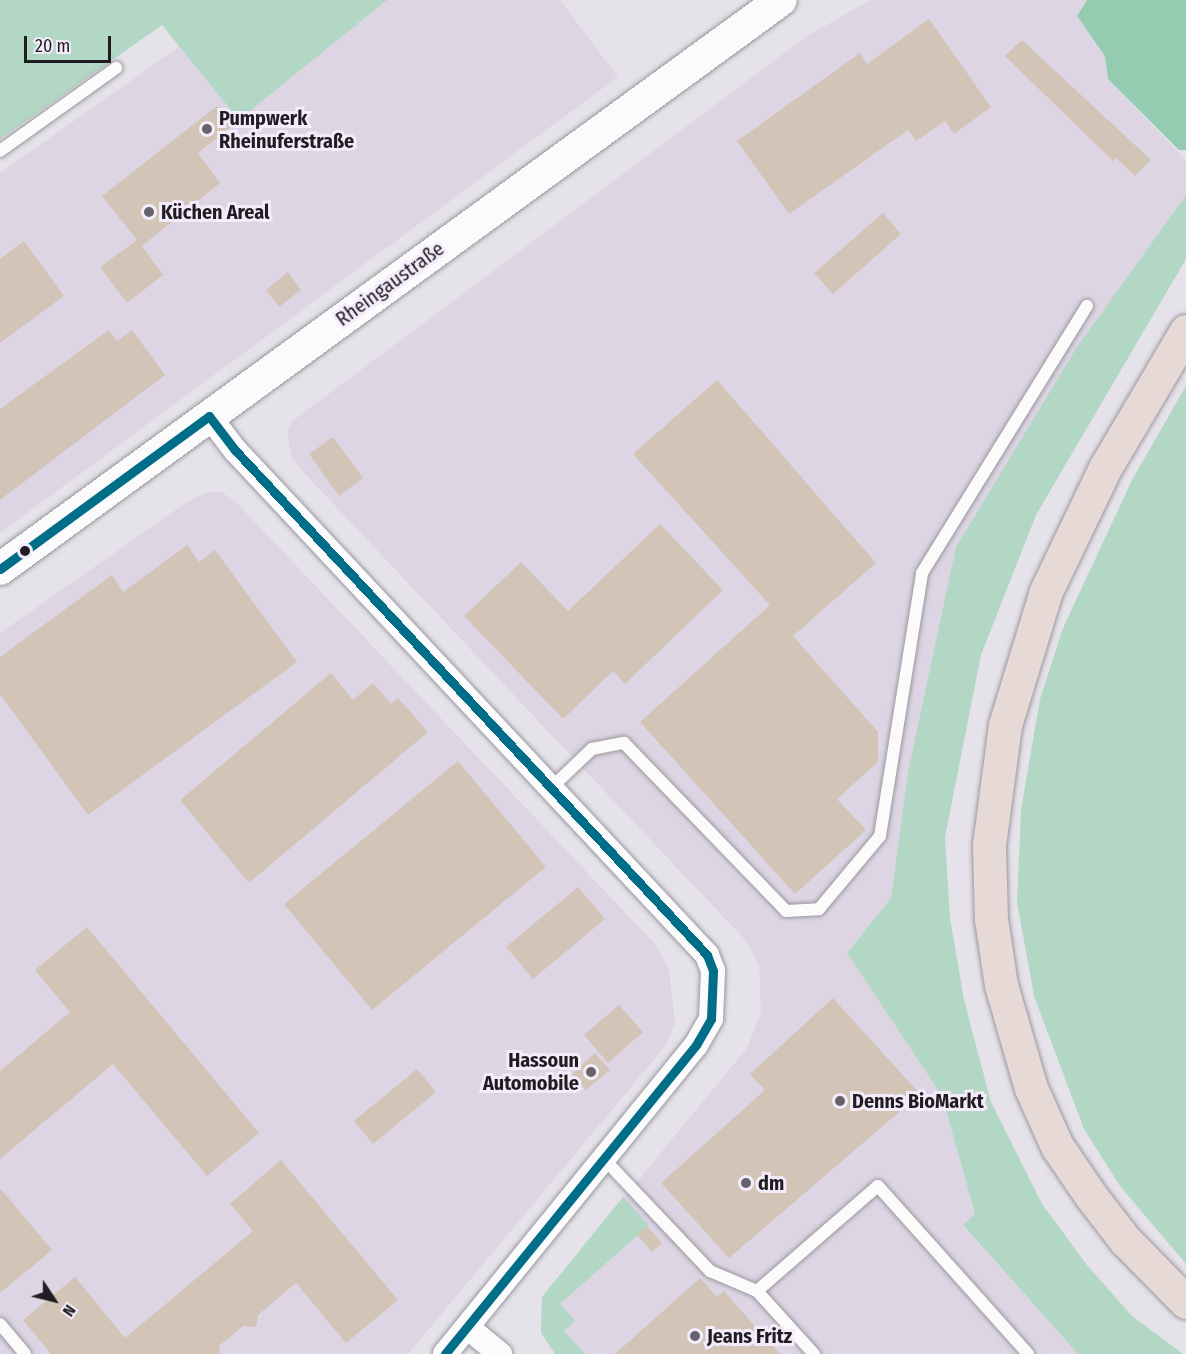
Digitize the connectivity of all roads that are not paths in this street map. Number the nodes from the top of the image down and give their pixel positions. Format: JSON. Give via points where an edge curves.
{"nodes":[{"id":1,"x":781,"y":0,"type":"edge"},
{"id":2,"x":116,"y":68,"type":"dead end"},
{"id":3,"x":0,"y":151,"type":"edge"},
{"id":4,"x":1087,"y":306,"type":"dead end"},
{"id":5,"x":1186,"y":331,"type":"edge"},
{"id":6,"x":209,"y":416,"type":"junction"},
{"id":7,"x":0,"y":568,"type":"edge"},
{"id":8,"x":551,"y":788,"type":"junction"},
{"id":9,"x":605,"y":1160,"type":"junction"},
{"id":10,"x":757,"y":1291,"type":"junction"},
{"id":11,"x":1186,"y":1302,"type":"edge"},
{"id":12,"x":0,"y":1324,"type":"edge"},
{"id":13,"x":467,"y":1327,"type":"junction"},
{"id":14,"x":25,"y":1354,"type":"edge"},
{"id":15,"x":445,"y":1354,"type":"edge"},
{"id":16,"x":500,"y":1354,"type":"edge"},
{"id":17,"x":814,"y":1354,"type":"edge"},
{"id":18,"x":1028,"y":1354,"type":"edge"}],
"edges":[{"from":1,"to":6,"type":"street","name":"Rheingaustraße"},
{"from":2,"to":3,"type":"lane"},
{"from":4,"to":8,"type":"lane","via":[[922,573],[880,836],[819,909],[786,911],[624,743],[592,748]]},
{"from":5,"to":11,"type":"highway","via":[[1105,468],[1046,591],[1005,725],[988,844],[991,919],[1001,985],[1031,1088],[1057,1146],[1090,1196],[1125,1240]]},
{"from":6,"to":7,"type":"street","name":"Rheingaustraße"},
{"from":6,"to":8,"type":"street","via":[[235,450]]},
{"from":8,"to":9,"type":"street","via":[[707,955],[715,994],[706,1030]]},
{"from":9,"to":10,"type":"lane","via":[[710,1271]]},
{"from":9,"to":13,"type":"street"},
{"from":10,"to":17,"type":"lane"},
{"from":10,"to":18,"type":"lane","via":[[878,1186]]},
{"from":12,"to":14,"type":"lane"},
{"from":13,"to":15,"type":"street"},
{"from":13,"to":16,"type":"street"}]}
